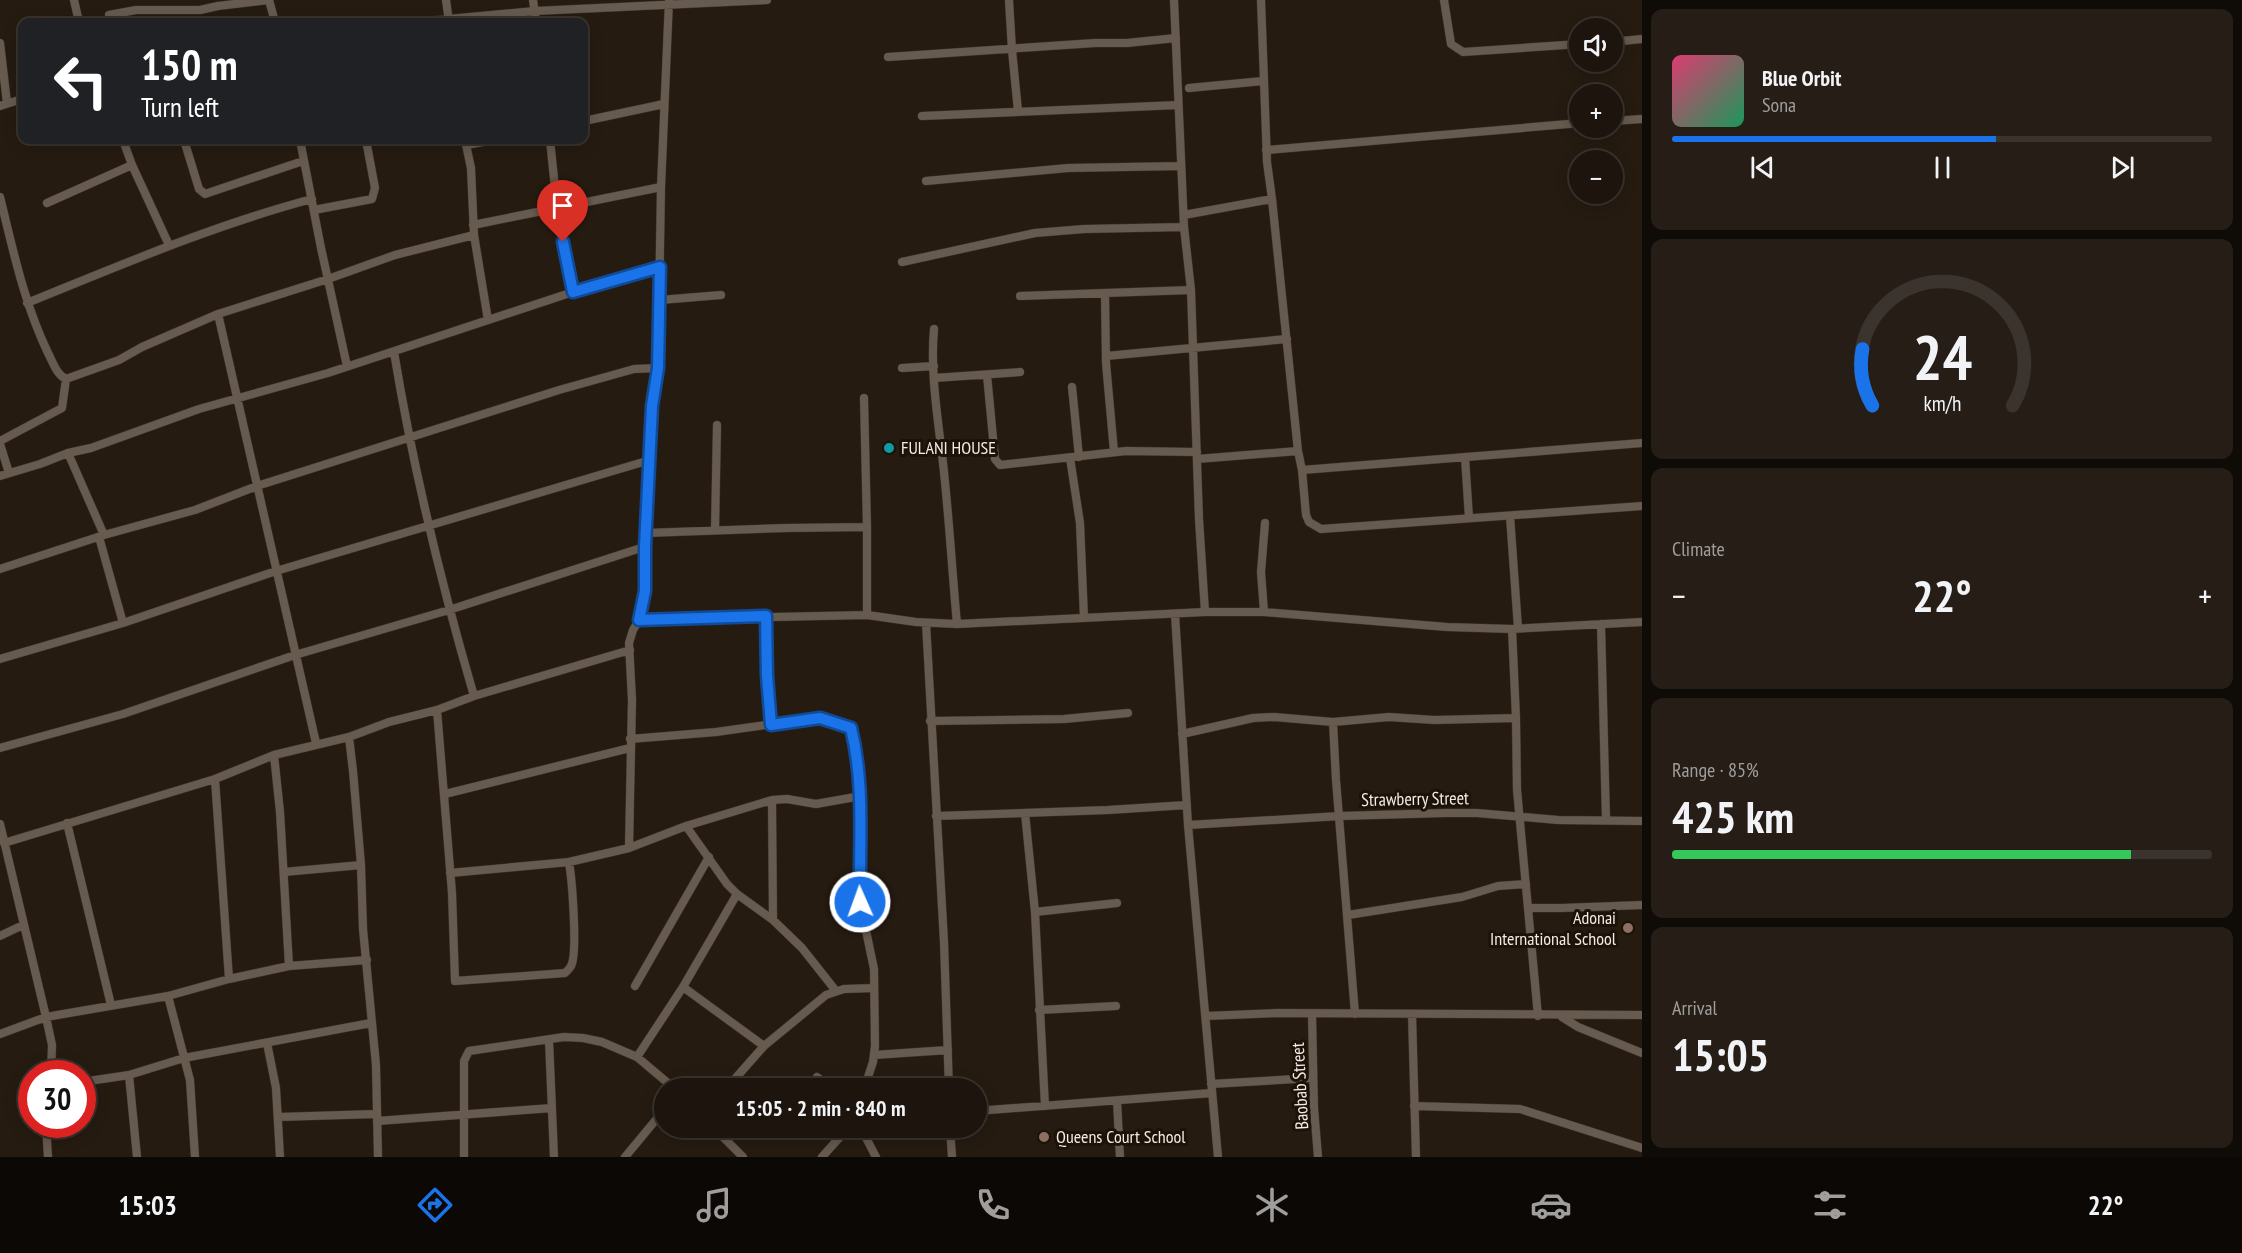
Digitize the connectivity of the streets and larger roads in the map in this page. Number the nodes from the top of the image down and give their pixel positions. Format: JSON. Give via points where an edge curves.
{"nodes":[{"id":1,"x":74,"y":0,"type":"edge"},
{"id":2,"x":268,"y":0,"type":"edge"},
{"id":3,"x":446,"y":0,"type":"edge"},
{"id":4,"x":533,"y":0,"type":"edge"},
{"id":5,"x":768,"y":0,"type":"edge"},
{"id":6,"x":1009,"y":0,"type":"edge"},
{"id":7,"x":1174,"y":0,"type":"edge"},
{"id":8,"x":1261,"y":0,"type":"edge"},
{"id":9,"x":1444,"y":0,"type":"edge"},
{"id":10,"x":669,"y":2,"type":"edge"},
{"id":11,"x":535,"y":11,"type":"junction"},
{"id":12,"x":109,"y":15,"type":"dead end"},
{"id":13,"x":77,"y":18,"type":"edge"},
{"id":14,"x":274,"y":18,"type":"edge"},
{"id":15,"x":449,"y":18,"type":"edge"},
{"id":16,"x":468,"y":18,"type":"edge"},
{"id":17,"x":536,"y":18,"type":"edge"},
{"id":18,"x":1176,"y":38,"type":"junction"},
{"id":19,"x":1642,"y":39,"type":"edge"},
{"id":20,"x":1623,"y":41,"type":"edge"},
{"id":21,"x":0,"y":43,"type":"edge"},
{"id":22,"x":1569,"y":45,"type":"edge"},
{"id":23,"x":1012,"y":50,"type":"junction"},
{"id":24,"x":888,"y":57,"type":"dead end"},
{"id":25,"x":1263,"y":81,"type":"junction"},
{"id":26,"x":1189,"y":88,"type":"dead end"},
{"id":27,"x":18,"y":100,"type":"edge"},
{"id":28,"x":664,"y":104,"type":"junction"},
{"id":29,"x":3,"y":105,"type":"edge"},
{"id":30,"x":1178,"y":105,"type":"junction"},
{"id":31,"x":1018,"y":111,"type":"junction"},
{"id":32,"x":922,"y":116,"type":"dead end"},
{"id":33,"x":1642,"y":119,"type":"edge"},
{"id":34,"x":588,"y":120,"type":"edge"},
{"id":35,"x":1623,"y":120,"type":"edge"},
{"id":36,"x":1569,"y":124,"type":"edge"},
{"id":37,"x":124,"y":144,"type":"edge"},
{"id":38,"x":185,"y":144,"type":"edge"},
{"id":39,"x":301,"y":144,"type":"edge"},
{"id":40,"x":367,"y":144,"type":"edge"},
{"id":41,"x":466,"y":144,"type":"edge"},
{"id":42,"x":550,"y":144,"type":"edge"},
{"id":43,"x":1266,"y":150,"type":"junction"},
{"id":44,"x":303,"y":160,"type":"junction"},
{"id":45,"x":132,"y":165,"type":"junction"},
{"id":46,"x":1181,"y":166,"type":"junction"},
{"id":47,"x":926,"y":181,"type":"dead end"},
{"id":48,"x":661,"y":188,"type":"junction"},
{"id":49,"x":0,"y":197,"type":"edge"},
{"id":50,"x":312,"y":199,"type":"junction"},
{"id":51,"x":1272,"y":200,"type":"junction"},
{"id":52,"x":47,"y":202,"type":"dead end"},
{"id":53,"x":557,"y":207,"type":"junction"},
{"id":54,"x":314,"y":210,"type":"junction"},
{"id":55,"x":1184,"y":215,"type":"junction"},
{"id":56,"x":473,"y":225,"type":"junction"},
{"id":57,"x":1184,"y":226,"type":"junction"},
{"id":58,"x":474,"y":235,"type":"junction"},
{"id":59,"x":169,"y":244,"type":"junction"},
{"id":60,"x":902,"y":262,"type":"dead end"},
{"id":61,"x":660,"y":267,"type":"junction"},
{"id":62,"x":328,"y":279,"type":"junction"},
{"id":63,"x":1191,"y":290,"type":"junction"},
{"id":64,"x":573,"y":292,"type":"junction"},
{"id":65,"x":1105,"y":293,"type":"junction"},
{"id":66,"x":722,"y":295,"type":"dead end"},
{"id":67,"x":1020,"y":297,"type":"dead end"},
{"id":68,"x":660,"y":300,"type":"junction"},
{"id":69,"x":27,"y":303,"type":"junction"},
{"id":70,"x":218,"y":314,"type":"junction"},
{"id":71,"x":488,"y":321,"type":"junction"},
{"id":72,"x":934,"y":329,"type":"dead end"},
{"id":73,"x":1287,"y":339,"type":"junction"},
{"id":74,"x":1193,"y":348,"type":"junction"},
{"id":75,"x":394,"y":352,"type":"junction"},
{"id":76,"x":1106,"y":356,"type":"junction"},
{"id":77,"x":347,"y":366,"type":"junction"},
{"id":78,"x":934,"y":366,"type":"junction"},
{"id":79,"x":658,"y":368,"type":"junction"},
{"id":80,"x":902,"y":368,"type":"dead end"},
{"id":81,"x":1020,"y":372,"type":"dead end"},
{"id":82,"x":987,"y":375,"type":"junction"},
{"id":83,"x":934,"y":378,"type":"junction"},
{"id":84,"x":66,"y":379,"type":"junction"},
{"id":85,"x":1072,"y":387,"type":"dead end"},
{"id":86,"x":235,"y":398,"type":"junction"},
{"id":87,"x":864,"y":398,"type":"dead end"},
{"id":88,"x":717,"y":425,"type":"dead end"},
{"id":89,"x":410,"y":437,"type":"junction"},
{"id":90,"x":0,"y":443,"type":"edge"},
{"id":91,"x":1642,"y":443,"type":"edge"},
{"id":92,"x":1298,"y":451,"type":"junction"},
{"id":93,"x":1114,"y":452,"type":"junction"},
{"id":94,"x":68,"y":453,"type":"junction"},
{"id":95,"x":1197,"y":455,"type":"junction"},
{"id":96,"x":1079,"y":456,"type":"junction"},
{"id":97,"x":1465,"y":457,"type":"junction"},
{"id":98,"x":1070,"y":458,"type":"junction"},
{"id":99,"x":650,"y":460,"type":"junction"},
{"id":100,"x":1302,"y":470,"type":"junction"},
{"id":101,"x":9,"y":473,"type":"junction"},
{"id":102,"x":0,"y":476,"type":"edge"},
{"id":103,"x":257,"y":486,"type":"junction"},
{"id":104,"x":1642,"y":506,"type":"edge"},
{"id":105,"x":1510,"y":516,"type":"junction"},
{"id":106,"x":1468,"y":518,"type":"junction"},
{"id":107,"x":1265,"y":523,"type":"dead end"},
{"id":108,"x":429,"y":525,"type":"junction"},
{"id":109,"x":867,"y":527,"type":"junction"},
{"id":110,"x":715,"y":530,"type":"junction"},
{"id":111,"x":646,"y":533,"type":"junction"},
{"id":112,"x":102,"y":536,"type":"junction"},
{"id":113,"x":645,"y":547,"type":"junction"},
{"id":114,"x":0,"y":569,"type":"edge"},
{"id":115,"x":276,"y":571,"type":"junction"},
{"id":116,"x":449,"y":610,"type":"junction"},
{"id":117,"x":1205,"y":612,"type":"junction"},
{"id":118,"x":1263,"y":612,"type":"junction"},
{"id":119,"x":1174,"y":614,"type":"junction"},
{"id":120,"x":867,"y":615,"type":"junction"},
{"id":121,"x":766,"y":616,"type":"junction"},
{"id":122,"x":1084,"y":618,"type":"junction"},
{"id":123,"x":639,"y":620,"type":"junction"},
{"id":124,"x":1642,"y":622,"type":"edge"},
{"id":125,"x":123,"y":623,"type":"junction"},
{"id":126,"x":926,"y":623,"type":"junction"},
{"id":127,"x":957,"y":624,"type":"junction"},
{"id":128,"x":1601,"y":624,"type":"junction"},
{"id":129,"x":1515,"y":628,"type":"junction"},
{"id":130,"x":630,"y":650,"type":"junction"},
{"id":131,"x":295,"y":655,"type":"junction"},
{"id":132,"x":0,"y":659,"type":"edge"},
{"id":133,"x":474,"y":696,"type":"junction"},
{"id":134,"x":437,"y":710,"type":"junction"},
{"id":135,"x":1128,"y":713,"type":"dead end"},
{"id":136,"x":1516,"y":718,"type":"junction"},
{"id":137,"x":930,"y":720,"type":"junction"},
{"id":138,"x":1333,"y":722,"type":"junction"},
{"id":139,"x":771,"y":725,"type":"junction"},
{"id":140,"x":1182,"y":734,"type":"junction"},
{"id":141,"x":349,"y":737,"type":"junction"},
{"id":142,"x":630,"y":739,"type":"junction"},
{"id":143,"x":316,"y":743,"type":"junction"},
{"id":144,"x":0,"y":748,"type":"edge"},
{"id":145,"x":630,"y":748,"type":"junction"},
{"id":146,"x":274,"y":755,"type":"junction"},
{"id":147,"x":215,"y":779,"type":"junction"},
{"id":148,"x":445,"y":794,"type":"junction"},
{"id":149,"x":861,"y":796,"type":"junction"},
{"id":150,"x":772,"y":800,"type":"junction"},
{"id":151,"x":1187,"y":805,"type":"junction"},
{"id":152,"x":1025,"y":813,"type":"junction"},
{"id":153,"x":936,"y":816,"type":"junction"},
{"id":154,"x":1340,"y":816,"type":"junction"},
{"id":155,"x":1520,"y":817,"type":"junction"},
{"id":156,"x":1606,"y":820,"type":"junction"},
{"id":157,"x":1642,"y":821,"type":"edge"},
{"id":158,"x":67,"y":823,"type":"junction"},
{"id":159,"x":0,"y":824,"type":"edge"},
{"id":160,"x":1188,"y":825,"type":"junction"},
{"id":161,"x":686,"y":826,"type":"junction"},
{"id":162,"x":4,"y":843,"type":"junction"},
{"id":163,"x":629,"y":848,"type":"junction"},
{"id":164,"x":709,"y":857,"type":"junction"},
{"id":165,"x":569,"y":862,"type":"junction"},
{"id":166,"x":9,"y":864,"type":"junction"},
{"id":167,"x":361,"y":865,"type":"junction"},
{"id":168,"x":0,"y":869,"type":"edge"},
{"id":169,"x":284,"y":872,"type":"junction"},
{"id":170,"x":450,"y":873,"type":"junction"},
{"id":171,"x":1526,"y":884,"type":"junction"},
{"id":172,"x":737,"y":894,"type":"junction"},
{"id":173,"x":1117,"y":903,"type":"dead end"},
{"id":174,"x":1642,"y":905,"type":"edge"},
{"id":175,"x":1529,"y":908,"type":"junction"},
{"id":176,"x":1035,"y":912,"type":"junction"},
{"id":177,"x":1348,"y":915,"type":"junction"},
{"id":178,"x":773,"y":920,"type":"junction"},
{"id":179,"x":23,"y":925,"type":"junction"},
{"id":180,"x":0,"y":936,"type":"edge"},
{"id":181,"x":367,"y":960,"type":"junction"},
{"id":182,"x":289,"y":966,"type":"junction"},
{"id":183,"x":229,"y":979,"type":"junction"},
{"id":184,"x":635,"y":986,"type":"dead end"},
{"id":185,"x":683,"y":987,"type":"junction"},
{"id":186,"x":874,"y":988,"type":"junction"},
{"id":187,"x":836,"y":991,"type":"junction"},
{"id":188,"x":168,"y":996,"type":"junction"},
{"id":189,"x":111,"y":1005,"type":"junction"},
{"id":190,"x":1116,"y":1006,"type":"dead end"},
{"id":191,"x":1039,"y":1010,"type":"junction"},
{"id":192,"x":1312,"y":1014,"type":"junction"},
{"id":193,"x":1355,"y":1014,"type":"junction"},
{"id":194,"x":1412,"y":1014,"type":"junction"},
{"id":195,"x":1642,"y":1015,"type":"edge"},
{"id":196,"x":1206,"y":1016,"type":"junction"},
{"id":197,"x":1538,"y":1016,"type":"junction"},
{"id":198,"x":1561,"y":1016,"type":"junction"},
{"id":199,"x":46,"y":1017,"type":"junction"},
{"id":200,"x":371,"y":1023,"type":"junction"},
{"id":201,"x":0,"y":1034,"type":"edge"},
{"id":202,"x":549,"y":1040,"type":"junction"},
{"id":203,"x":267,"y":1043,"type":"junction"},
{"id":204,"x":764,"y":1046,"type":"junction"},
{"id":205,"x":948,"y":1050,"type":"junction"},
{"id":206,"x":1642,"y":1053,"type":"edge"},
{"id":207,"x":874,"y":1055,"type":"junction"},
{"id":208,"x":637,"y":1057,"type":"junction"},
{"id":209,"x":184,"y":1058,"type":"junction"},
{"id":210,"x":51,"y":1060,"type":"edge"},
{"id":211,"x":129,"y":1075,"type":"junction"},
{"id":212,"x":662,"y":1078,"type":"edge"},
{"id":213,"x":736,"y":1078,"type":"edge"},
{"id":214,"x":867,"y":1078,"type":"edge"},
{"id":215,"x":949,"y":1078,"type":"edge"},
{"id":216,"x":1313,"y":1078,"type":"junction"},
{"id":217,"x":96,"y":1080,"type":"edge"},
{"id":218,"x":1211,"y":1084,"type":"junction"},
{"id":219,"x":1212,"y":1093,"type":"junction"},
{"id":220,"x":1118,"y":1101,"type":"junction"},
{"id":221,"x":1045,"y":1106,"type":"junction"},
{"id":222,"x":1414,"y":1106,"type":"junction"},
{"id":223,"x":552,"y":1108,"type":"junction"},
{"id":224,"x":987,"y":1110,"type":"edge"},
{"id":225,"x":463,"y":1114,"type":"junction"},
{"id":226,"x":278,"y":1117,"type":"junction"},
{"id":227,"x":376,"y":1118,"type":"junction"},
{"id":228,"x":654,"y":1122,"type":"edge"},
{"id":229,"x":47,"y":1138,"type":"edge"},
{"id":230,"x":724,"y":1138,"type":"edge"},
{"id":231,"x":839,"y":1138,"type":"edge"},
{"id":232,"x":866,"y":1138,"type":"edge"},
{"id":233,"x":951,"y":1138,"type":"edge"},
{"id":234,"x":1642,"y":1148,"type":"edge"},
{"id":235,"x":48,"y":1157,"type":"edge"},
{"id":236,"x":136,"y":1157,"type":"edge"},
{"id":237,"x":195,"y":1157,"type":"edge"},
{"id":238,"x":280,"y":1157,"type":"edge"},
{"id":239,"x":378,"y":1157,"type":"edge"},
{"id":240,"x":464,"y":1157,"type":"edge"},
{"id":241,"x":554,"y":1157,"type":"edge"},
{"id":242,"x":625,"y":1157,"type":"edge"},
{"id":243,"x":743,"y":1157,"type":"edge"},
{"id":244,"x":822,"y":1157,"type":"edge"},
{"id":245,"x":876,"y":1157,"type":"edge"},
{"id":246,"x":952,"y":1157,"type":"edge"},
{"id":247,"x":1120,"y":1157,"type":"edge"},
{"id":248,"x":1218,"y":1157,"type":"edge"},
{"id":249,"x":1318,"y":1157,"type":"edge"},
{"id":250,"x":1416,"y":1157,"type":"edge"}],
"edges":[{"from":1,"to":13,"type":"street"},
{"from":2,"to":12,"type":"street","via":[[200,10],[136,10]]},
{"from":2,"to":14,"type":"street"},
{"from":3,"to":15,"type":"street"},
{"from":4,"to":11,"type":"street"},
{"from":5,"to":10,"type":"street"},
{"from":6,"to":23,"type":"street"},
{"from":7,"to":18,"type":"street"},
{"from":8,"to":25,"type":"street"},
{"from":9,"to":22,"type":"street","via":[[1451,44],[1463,52]]},
{"from":10,"to":11,"type":"street"},
{"from":10,"to":28,"type":"street"},
{"from":11,"to":16,"type":"street"},
{"from":11,"to":17,"type":"street"},
{"from":18,"to":23,"type":"street"},
{"from":18,"to":30,"type":"street"},
{"from":19,"to":20,"type":"street"},
{"from":21,"to":29,"type":"street"},
{"from":23,"to":24,"type":"street"},
{"from":23,"to":31,"type":"street"},
{"from":25,"to":26,"type":"street"},
{"from":25,"to":43,"type":"street"},
{"from":27,"to":29,"type":"street"},
{"from":28,"to":34,"type":"street"},
{"from":28,"to":48,"type":"street"},
{"from":30,"to":31,"type":"street"},
{"from":30,"to":46,"type":"street"},
{"from":31,"to":32,"type":"street"},
{"from":33,"to":35,"type":"street"},
{"from":36,"to":43,"type":"street"},
{"from":37,"to":45,"type":"street"},
{"from":38,"to":44,"type":"street","via":[[198,189],[205,194]]},
{"from":39,"to":44,"type":"street"},
{"from":40,"to":54,"type":"street","via":[[375,188],[372,199]]},
{"from":41,"to":56,"type":"street"},
{"from":42,"to":53,"type":"street"},
{"from":43,"to":51,"type":"street"},
{"from":44,"to":50,"type":"street"},
{"from":45,"to":52,"type":"street"},
{"from":45,"to":59,"type":"street"},
{"from":46,"to":47,"type":"street","via":[[1068,168]]},
{"from":46,"to":55,"type":"street"},
{"from":48,"to":53,"type":"street"},
{"from":48,"to":61,"type":"street"},
{"from":49,"to":69,"type":"street"},
{"from":50,"to":54,"type":"street"},
{"from":50,"to":59,"type":"street"},
{"from":51,"to":55,"type":"street"},
{"from":51,"to":73,"type":"street"},
{"from":53,"to":56,"type":"street"},
{"from":53,"to":64,"type":"street"},
{"from":54,"to":62,"type":"street"},
{"from":55,"to":57,"type":"street"},
{"from":56,"to":58,"type":"street"},
{"from":57,"to":60,"type":"street","via":[[1035,233]]},
{"from":57,"to":63,"type":"street"},
{"from":58,"to":62,"type":"street","via":[[395,255]]},
{"from":58,"to":71,"type":"street"},
{"from":59,"to":69,"type":"street"},
{"from":61,"to":64,"type":"street"},
{"from":61,"to":68,"type":"street"},
{"from":62,"to":70,"type":"street"},
{"from":62,"to":77,"type":"street"},
{"from":63,"to":65,"type":"street"},
{"from":63,"to":74,"type":"street"},
{"from":64,"to":71,"type":"street"},
{"from":65,"to":67,"type":"street"},
{"from":65,"to":76,"type":"street"},
{"from":66,"to":68,"type":"street"},
{"from":68,"to":79,"type":"street"},
{"from":69,"to":84,"type":"street","via":[[55,367]]},
{"from":70,"to":84,"type":"street","via":[[119,360]]},
{"from":70,"to":86,"type":"street"},
{"from":71,"to":75,"type":"street"},
{"from":72,"to":78,"type":"street"},
{"from":73,"to":74,"type":"street"},
{"from":73,"to":92,"type":"street"},
{"from":74,"to":76,"type":"street"},
{"from":74,"to":95,"type":"street"},
{"from":75,"to":77,"type":"street"},
{"from":75,"to":89,"type":"street"},
{"from":76,"to":93,"type":"street"},
{"from":77,"to":86,"type":"street"},
{"from":78,"to":80,"type":"street"},
{"from":78,"to":83,"type":"street"},
{"from":79,"to":89,"type":"street","via":[[607,376]]},
{"from":79,"to":99,"type":"street"},
{"from":81,"to":82,"type":"street"},
{"from":82,"to":83,"type":"street"},
{"from":82,"to":98,"type":"street","via":[[997,463]]},
{"from":83,"to":127,"type":"street"},
{"from":84,"to":90,"type":"street","via":[[62,408]]},
{"from":85,"to":96,"type":"street"},
{"from":86,"to":94,"type":"street"},
{"from":86,"to":103,"type":"street"},
{"from":87,"to":109,"type":"street"},
{"from":88,"to":110,"type":"street"},
{"from":89,"to":103,"type":"street"},
{"from":89,"to":108,"type":"street"},
{"from":90,"to":101,"type":"street"},
{"from":91,"to":97,"type":"street"},
{"from":92,"to":95,"type":"street"},
{"from":92,"to":100,"type":"street"},
{"from":93,"to":95,"type":"street"},
{"from":93,"to":96,"type":"street"},
{"from":94,"to":101,"type":"street"},
{"from":94,"to":112,"type":"street"},
{"from":95,"to":117,"type":"street"},
{"from":96,"to":98,"type":"street"},
{"from":97,"to":100,"type":"street"},
{"from":97,"to":106,"type":"street"},
{"from":98,"to":122,"type":"street","via":[[1080,523]]},
{"from":99,"to":108,"type":"street"},
{"from":99,"to":111,"type":"street"},
{"from":100,"to":106,"type":"street","via":[[1306,515],[1309,522],[1321,529]]},
{"from":101,"to":102,"type":"street"},
{"from":103,"to":112,"type":"street","via":[[195,510]]},
{"from":103,"to":115,"type":"street"},
{"from":104,"to":105,"type":"street"},
{"from":105,"to":106,"type":"street"},
{"from":105,"to":129,"type":"street"},
{"from":107,"to":118,"type":"street"},
{"from":108,"to":115,"type":"street"},
{"from":108,"to":116,"type":"street"},
{"from":109,"to":110,"type":"street"},
{"from":109,"to":120,"type":"street"},
{"from":110,"to":111,"type":"street"},
{"from":111,"to":113,"type":"street"},
{"from":112,"to":114,"type":"street"},
{"from":112,"to":125,"type":"street"},
{"from":113,"to":116,"type":"street"},
{"from":113,"to":123,"type":"street","via":[[645,591]]},
{"from":115,"to":125,"type":"street"},
{"from":115,"to":131,"type":"street"},
{"from":116,"to":131,"type":"street"},
{"from":116,"to":133,"type":"street"},
{"from":117,"to":118,"type":"street"},
{"from":117,"to":119,"type":"street"},
{"from":118,"to":129,"type":"street","via":[[1448,627]]},
{"from":119,"to":122,"type":"street"},
{"from":119,"to":140,"type":"street"},
{"from":120,"to":121,"type":"street"},
{"from":120,"to":126,"type":"street"},
{"from":121,"to":123,"type":"street"},
{"from":121,"to":139,"type":"street"},
{"from":122,"to":127,"type":"street"},
{"from":123,"to":130,"type":"street","via":[[630,637]]},
{"from":124,"to":128,"type":"street"},
{"from":125,"to":132,"type":"street"},
{"from":126,"to":127,"type":"street"},
{"from":126,"to":137,"type":"street"},
{"from":128,"to":129,"type":"street"},
{"from":128,"to":156,"type":"street"},
{"from":129,"to":136,"type":"street"},
{"from":130,"to":133,"type":"street"},
{"from":130,"to":142,"type":"street"},
{"from":131,"to":143,"type":"street"},
{"from":131,"to":144,"type":"street","via":[[123,714]]},
{"from":133,"to":134,"type":"street"},
{"from":134,"to":141,"type":"street"},
{"from":134,"to":148,"type":"street"},
{"from":135,"to":137,"type":"street","via":[[1064,719]]},
{"from":136,"to":138,"type":"street","via":[[1389,717]]},
{"from":136,"to":155,"type":"street"},
{"from":137,"to":153,"type":"street"},
{"from":138,"to":140,"type":"street","via":[[1252,718]]},
{"from":138,"to":154,"type":"street"},
{"from":139,"to":142,"type":"street"},
{"from":139,"to":149,"type":"street","via":[[820,718],[851,728]]},
{"from":140,"to":151,"type":"street"},
{"from":141,"to":143,"type":"street"},
{"from":141,"to":167,"type":"street"},
{"from":142,"to":145,"type":"street"},
{"from":143,"to":146,"type":"street"},
{"from":145,"to":148,"type":"street"},
{"from":145,"to":163,"type":"street"},
{"from":146,"to":147,"type":"street"},
{"from":146,"to":169,"type":"street"},
{"from":147,"to":158,"type":"street"},
{"from":147,"to":183,"type":"street"},
{"from":148,"to":170,"type":"street"},
{"from":149,"to":150,"type":"street","via":[[816,804]]},
{"from":149,"to":186,"type":"street","via":[[860,902],[874,963]]},
{"from":150,"to":161,"type":"street"},
{"from":150,"to":178,"type":"street"},
{"from":151,"to":152,"type":"street"},
{"from":151,"to":160,"type":"street"},
{"from":152,"to":153,"type":"street"},
{"from":152,"to":176,"type":"street"},
{"from":153,"to":205,"type":"street"},
{"from":154,"to":155,"type":"street","name":"Strawberry Street","via":[[1466,813]]},
{"from":154,"to":160,"type":"street","name":"Strawberry Street"},
{"from":154,"to":177,"type":"street"},
{"from":155,"to":156,"type":"street","name":"Strawberry Street"},
{"from":155,"to":171,"type":"street"},
{"from":156,"to":157,"type":"street","name":"Strawberry Street"},
{"from":158,"to":162,"type":"street"},
{"from":158,"to":189,"type":"street"},
{"from":159,"to":162,"type":"street"},
{"from":160,"to":196,"type":"street"},
{"from":161,"to":163,"type":"street"},
{"from":161,"to":164,"type":"street"},
{"from":162,"to":166,"type":"street"},
{"from":163,"to":165,"type":"street"},
{"from":164,"to":172,"type":"street"},
{"from":164,"to":184,"type":"street"},
{"from":165,"to":170,"type":"street"},
{"from":165,"to":170,"type":"street","via":[[573,958],[565,973],[456,981]]},
{"from":166,"to":168,"type":"street"},
{"from":166,"to":179,"type":"street"},
{"from":167,"to":169,"type":"street"},
{"from":167,"to":181,"type":"street"},
{"from":169,"to":182,"type":"street"},
{"from":171,"to":175,"type":"street"},
{"from":171,"to":177,"type":"street"},
{"from":172,"to":178,"type":"street"},
{"from":172,"to":185,"type":"street"},
{"from":173,"to":176,"type":"street"},
{"from":174,"to":175,"type":"street"},
{"from":175,"to":197,"type":"street"},
{"from":176,"to":191,"type":"street"},
{"from":177,"to":193,"type":"street"},
{"from":178,"to":187,"type":"street","via":[[802,948]]},
{"from":179,"to":180,"type":"street"},
{"from":179,"to":199,"type":"street"},
{"from":181,"to":182,"type":"street"},
{"from":181,"to":200,"type":"street"},
{"from":182,"to":183,"type":"street"},
{"from":183,"to":188,"type":"street"},
{"from":185,"to":204,"type":"street"},
{"from":185,"to":208,"type":"street"},
{"from":186,"to":187,"type":"street"},
{"from":186,"to":207,"type":"street"},
{"from":187,"to":204,"type":"street","via":[[804,1011]]},
{"from":188,"to":189,"type":"street"},
{"from":188,"to":209,"type":"street"},
{"from":189,"to":199,"type":"street"},
{"from":190,"to":191,"type":"street"},
{"from":191,"to":221,"type":"street"},
{"from":192,"to":193,"type":"street"},
{"from":192,"to":196,"type":"street"},
{"from":192,"to":216,"type":"street","name":"Baobab Street"},
{"from":193,"to":194,"type":"street"},
{"from":194,"to":197,"type":"street"},
{"from":194,"to":222,"type":"street"},
{"from":195,"to":198,"type":"street"},
{"from":196,"to":218,"type":"street"},
{"from":197,"to":198,"type":"street"},
{"from":198,"to":206,"type":"street"},
{"from":199,"to":201,"type":"street"},
{"from":199,"to":210,"type":"street"},
{"from":200,"to":203,"type":"street"},
{"from":200,"to":227,"type":"street"},
{"from":202,"to":208,"type":"street","via":[[583,1038]]},
{"from":202,"to":223,"type":"street"},
{"from":202,"to":225,"type":"street","via":[[469,1051],[464,1062]]},
{"from":203,"to":209,"type":"street"},
{"from":203,"to":226,"type":"street"},
{"from":204,"to":213,"type":"street"},
{"from":205,"to":207,"type":"street"},
{"from":205,"to":215,"type":"street"},
{"from":207,"to":214,"type":"street"},
{"from":208,"to":212,"type":"street"},
{"from":209,"to":211,"type":"street"},
{"from":209,"to":237,"type":"street","via":[[190,1080]]},
{"from":211,"to":217,"type":"street"},
{"from":211,"to":236,"type":"street"},
{"from":216,"to":218,"type":"street"},
{"from":216,"to":249,"type":"street","name":"Baobab Street"},
{"from":218,"to":219,"type":"street"},
{"from":219,"to":220,"type":"street"},
{"from":219,"to":248,"type":"street"},
{"from":220,"to":221,"type":"street"},
{"from":220,"to":247,"type":"street"},
{"from":221,"to":224,"type":"street"},
{"from":222,"to":234,"type":"street","via":[[1520,1109]]},
{"from":222,"to":250,"type":"street"},
{"from":223,"to":225,"type":"street"},
{"from":223,"to":241,"type":"street"},
{"from":225,"to":227,"type":"street"},
{"from":225,"to":240,"type":"street"},
{"from":226,"to":227,"type":"street"},
{"from":226,"to":238,"type":"street"},
{"from":227,"to":239,"type":"street"},
{"from":228,"to":242,"type":"street"},
{"from":229,"to":235,"type":"street"},
{"from":230,"to":243,"type":"street"},
{"from":231,"to":244,"type":"street"},
{"from":232,"to":245,"type":"street"},
{"from":233,"to":246,"type":"street"}]}
